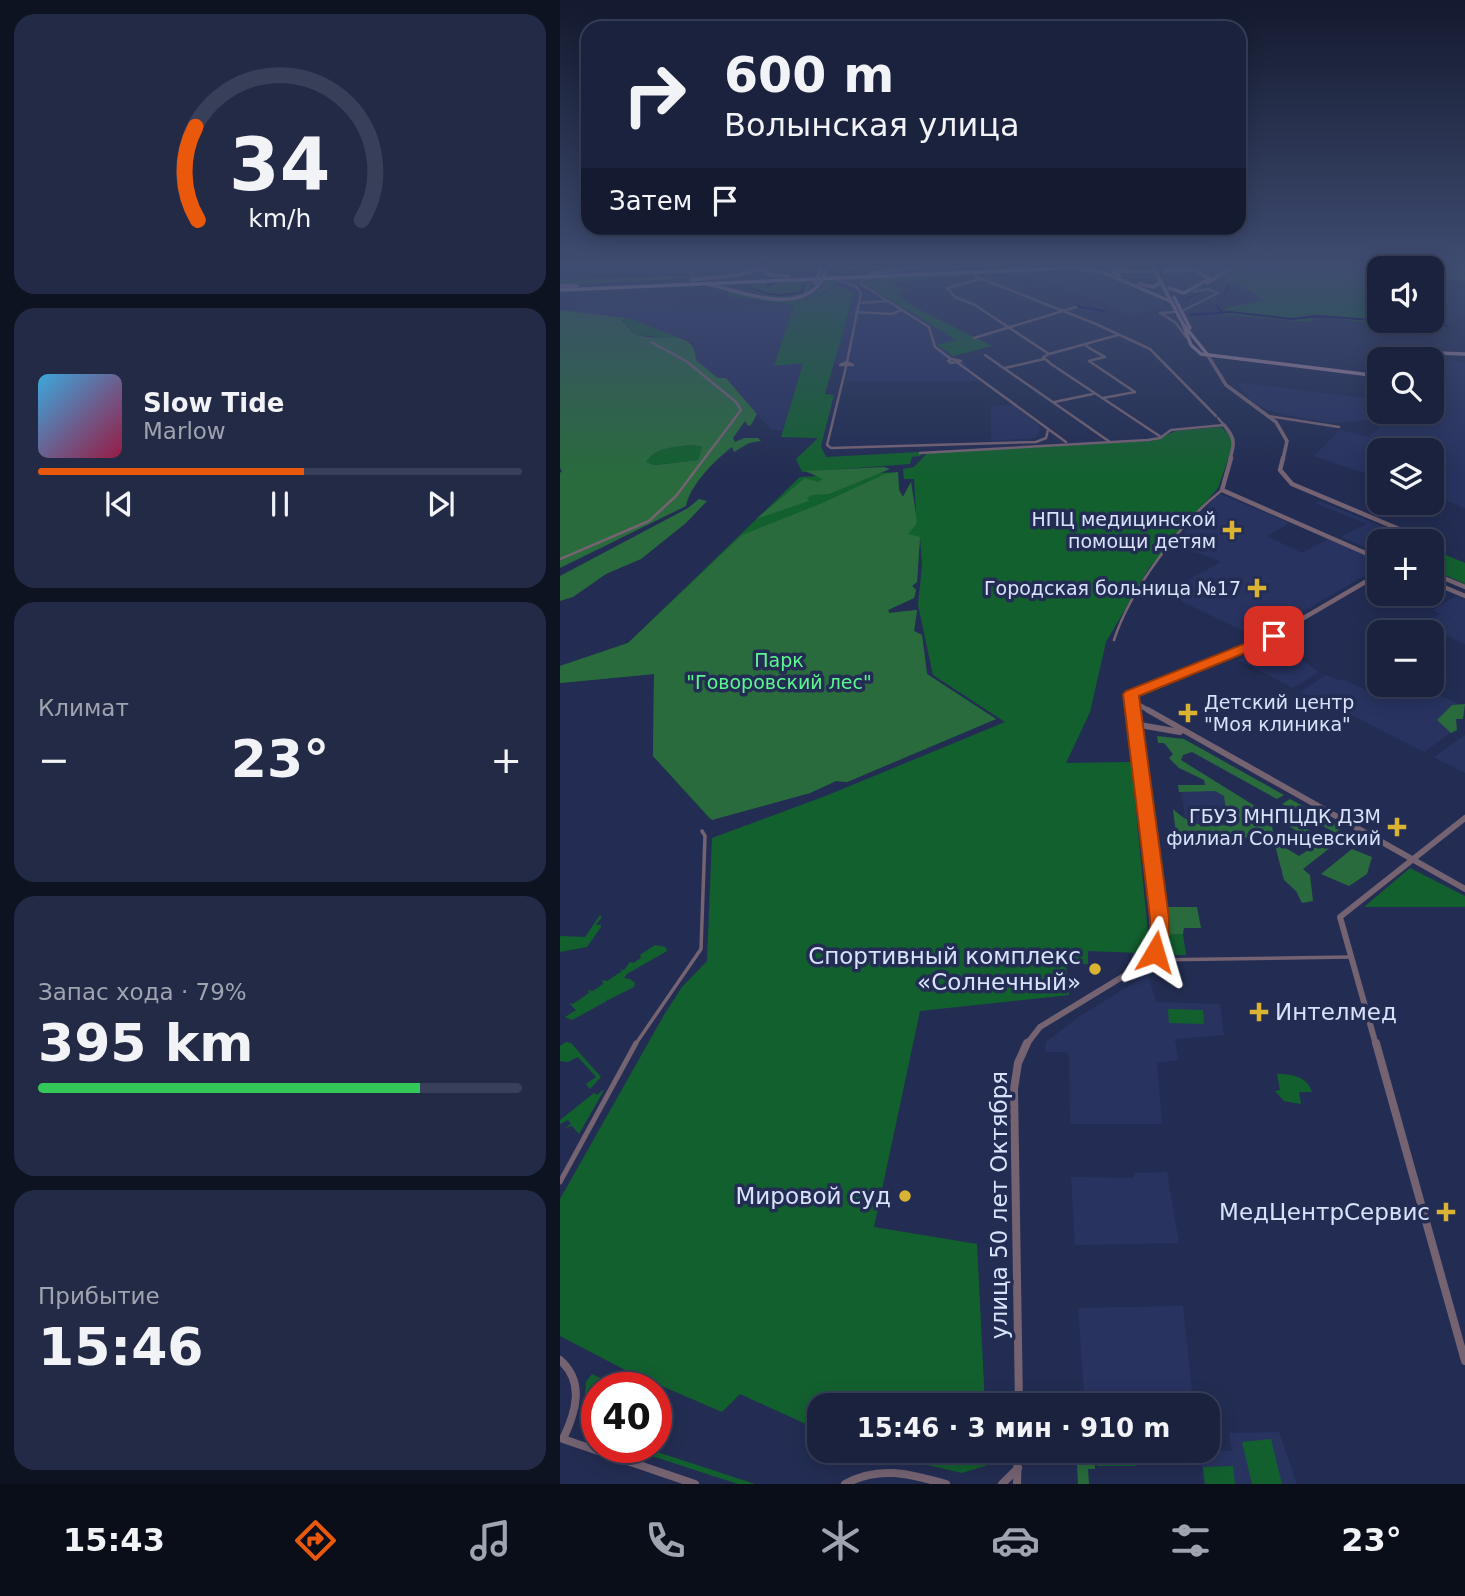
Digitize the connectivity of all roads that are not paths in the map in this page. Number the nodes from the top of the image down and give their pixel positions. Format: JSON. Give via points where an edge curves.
{"nodes":[{"id":1,"x":852,"y":336,"type":"edge"},
{"id":2,"x":932,"y":336,"type":"edge"},
{"id":3,"x":980,"y":336,"type":"edge"},
{"id":4,"x":1022,"y":336,"type":"edge"},
{"id":5,"x":1116,"y":336,"type":"edge"},
{"id":6,"x":1123,"y":336,"type":"edge"},
{"id":7,"x":1193,"y":336,"type":"edge"},
{"id":8,"x":1195,"y":336,"type":"edge"},
{"id":9,"x":1186,"y":337,"type":"edge"},
{"id":10,"x":974,"y":338,"type":"dead end"},
{"id":11,"x":651,"y":342,"type":"dead end"},
{"id":12,"x":1086,"y":346,"type":"junction"},
{"id":13,"x":1444,"y":353,"type":"edge"},
{"id":14,"x":1049,"y":354,"type":"junction"},
{"id":15,"x":1207,"y":354,"type":"junction"},
{"id":16,"x":1465,"y":354,"type":"edge"},
{"id":17,"x":985,"y":355,"type":"dead end"},
{"id":18,"x":1044,"y":358,"type":"junction"},
{"id":19,"x":847,"y":362,"type":"junction"},
{"id":20,"x":846,"y":367,"type":"junction"},
{"id":21,"x":1005,"y":369,"type":"junction"},
{"id":22,"x":1367,"y":374,"type":"edge"},
{"id":23,"x":1093,"y":394,"type":"junction"},
{"id":24,"x":1101,"y":399,"type":"junction"},
{"id":25,"x":1053,"y":402,"type":"junction"},
{"id":26,"x":1266,"y":415,"type":"junction"},
{"id":27,"x":1286,"y":419,"type":"junction"},
{"id":28,"x":1276,"y":422,"type":"junction"},
{"id":29,"x":1223,"y":425,"type":"junction"},
{"id":30,"x":1339,"y":427,"type":"dead end"},
{"id":31,"x":1048,"y":430,"type":"junction"},
{"id":32,"x":1161,"y":437,"type":"junction"},
{"id":33,"x":1066,"y":442,"type":"dead end"},
{"id":34,"x":1112,"y":443,"type":"junction"},
{"id":35,"x":920,"y":453,"type":"dead end"},
{"id":36,"x":1223,"y":487,"type":"junction"},
{"id":37,"x":1399,"y":529,"type":"edge"},
{"id":38,"x":1367,"y":552,"type":"edge"},
{"id":39,"x":560,"y":559,"type":"edge"},
{"id":40,"x":1444,"y":578,"type":"edge"},
{"id":41,"x":1367,"y":581,"type":"edge"},
{"id":42,"x":1444,"y":587,"type":"edge"},
{"id":43,"x":1465,"y":587,"type":"edge"},
{"id":44,"x":1465,"y":596,"type":"edge"},
{"id":45,"x":1114,"y":640,"type":"dead end"},
{"id":46,"x":1130,"y":699,"type":"junction"},
{"id":47,"x":1132,"y":709,"type":"junction"},
{"id":48,"x":1149,"y":712,"type":"junction"},
{"id":49,"x":1134,"y":724,"type":"junction"},
{"id":50,"x":1150,"y":729,"type":"junction"},
{"id":51,"x":1134,"y":734,"type":"junction"},
{"id":52,"x":1189,"y":736,"type":"junction"},
{"id":53,"x":1465,"y":818,"type":"edge"},
{"id":54,"x":702,"y":831,"type":"dead end"},
{"id":55,"x":1412,"y":860,"type":"junction"},
{"id":56,"x":1465,"y":889,"type":"edge"},
{"id":57,"x":1352,"y":957,"type":"junction"},
{"id":58,"x":1150,"y":960,"type":"junction"},
{"id":59,"x":560,"y":1182,"type":"edge"},
{"id":60,"x":560,"y":1360,"type":"edge"},
{"id":61,"x":1465,"y":1361,"type":"edge"},
{"id":62,"x":1019,"y":1393,"type":"edge"},
{"id":63,"x":561,"y":1440,"type":"edge"},
{"id":64,"x":1018,"y":1463,"type":"edge"},
{"id":65,"x":1018,"y":1468,"type":"junction"},
{"id":66,"x":695,"y":1484,"type":"edge"},
{"id":67,"x":845,"y":1484,"type":"edge"},
{"id":68,"x":946,"y":1484,"type":"edge"},
{"id":69,"x":1002,"y":1484,"type":"edge"},
{"id":70,"x":1017,"y":1484,"type":"edge"}],
"edges":[{"from":1,"to":19,"type":"street"},
{"from":2,"to":31,"type":"street","via":[[935,347],[951,359],[961,360],[958,363]]},
{"from":3,"to":10,"type":"street"},
{"from":4,"to":14,"type":"street"},
{"from":5,"to":12,"type":"street"},
{"from":6,"to":29,"type":"street","via":[[1150,349]]},
{"from":7,"to":15,"type":"main road"},
{"from":8,"to":15,"type":"main road"},
{"from":9,"to":15,"type":"main road","via":[[1195,350]]},
{"from":11,"to":39,"type":"street","via":[[686,361],[741,410],[676,496],[649,521]]},
{"from":12,"to":14,"type":"street"},
{"from":12,"to":24,"type":"street","via":[[1105,357],[1090,361],[1135,392]]},
{"from":13,"to":16,"type":"main road"},
{"from":14,"to":18,"type":"street"},
{"from":15,"to":22,"type":"main road"},
{"from":15,"to":26,"type":"street","via":[[1226,385]]},
{"from":17,"to":21,"type":"street"},
{"from":18,"to":21,"type":"street"},
{"from":18,"to":23,"type":"street"},
{"from":19,"to":20,"type":"street","via":[[853,365]]},
{"from":19,"to":20,"type":"street","via":[[840,364]]},
{"from":20,"to":31,"type":"street","via":[[827,445],[831,448],[1037,442],[1046,438]]},
{"from":21,"to":25,"type":"street"},
{"from":23,"to":24,"type":"street"},
{"from":23,"to":25,"type":"street"},
{"from":24,"to":32,"type":"street"},
{"from":25,"to":34,"type":"street"},
{"from":26,"to":27,"type":"street"},
{"from":26,"to":28,"type":"street"},
{"from":27,"to":28,"type":"street"},
{"from":27,"to":30,"type":"street"},
{"from":28,"to":37,"type":"street","via":[[1287,441],[1280,470],[1292,484]]},
{"from":29,"to":32,"type":"street","via":[[1171,430]]},
{"from":29,"to":36,"type":"street","via":[[1235,442]]},
{"from":31,"to":33,"type":"street"},
{"from":32,"to":34,"type":"street"},
{"from":34,"to":35,"type":"street"},
{"from":36,"to":38,"type":"street"},
{"from":36,"to":45,"type":"street","via":[[1151,570]]},
{"from":40,"to":43,"type":"street"},
{"from":41,"to":46,"type":"street","via":[[1265,640],[1132,693]]},
{"from":42,"to":44,"type":"street"},
{"from":46,"to":47,"type":"street"},
{"from":46,"to":48,"type":"street"},
{"from":47,"to":48,"type":"street"},
{"from":47,"to":49,"type":"street"},
{"from":48,"to":52,"type":"street"},
{"from":49,"to":50,"type":"street"},
{"from":49,"to":51,"type":"street"},
{"from":50,"to":51,"type":"street"},
{"from":50,"to":52,"type":"street"},
{"from":51,"to":58,"type":"street","via":[[1160,918],[1159,941]]},
{"from":52,"to":55,"type":"street"},
{"from":53,"to":55,"type":"street"},
{"from":54,"to":59,"type":"street","via":[[701,949],[643,1031]]},
{"from":55,"to":56,"type":"street"},
{"from":55,"to":57,"type":"street","via":[[1342,914]]},
{"from":57,"to":58,"type":"street"},
{"from":57,"to":61,"type":"street"},
{"from":58,"to":62,"type":"street","name":"улица 50 лет Октября","via":[[1040,1027],[1017,1063]]},
{"from":60,"to":63,"type":"street","via":[[574,1377],[576,1401]]},
{"from":63,"to":66,"type":"street"},
{"from":64,"to":65,"type":"street"},
{"from":65,"to":69,"type":"street"},
{"from":65,"to":70,"type":"street"},
{"from":67,"to":68,"type":"street","via":[[861,1475],[889,1470]]}]}
